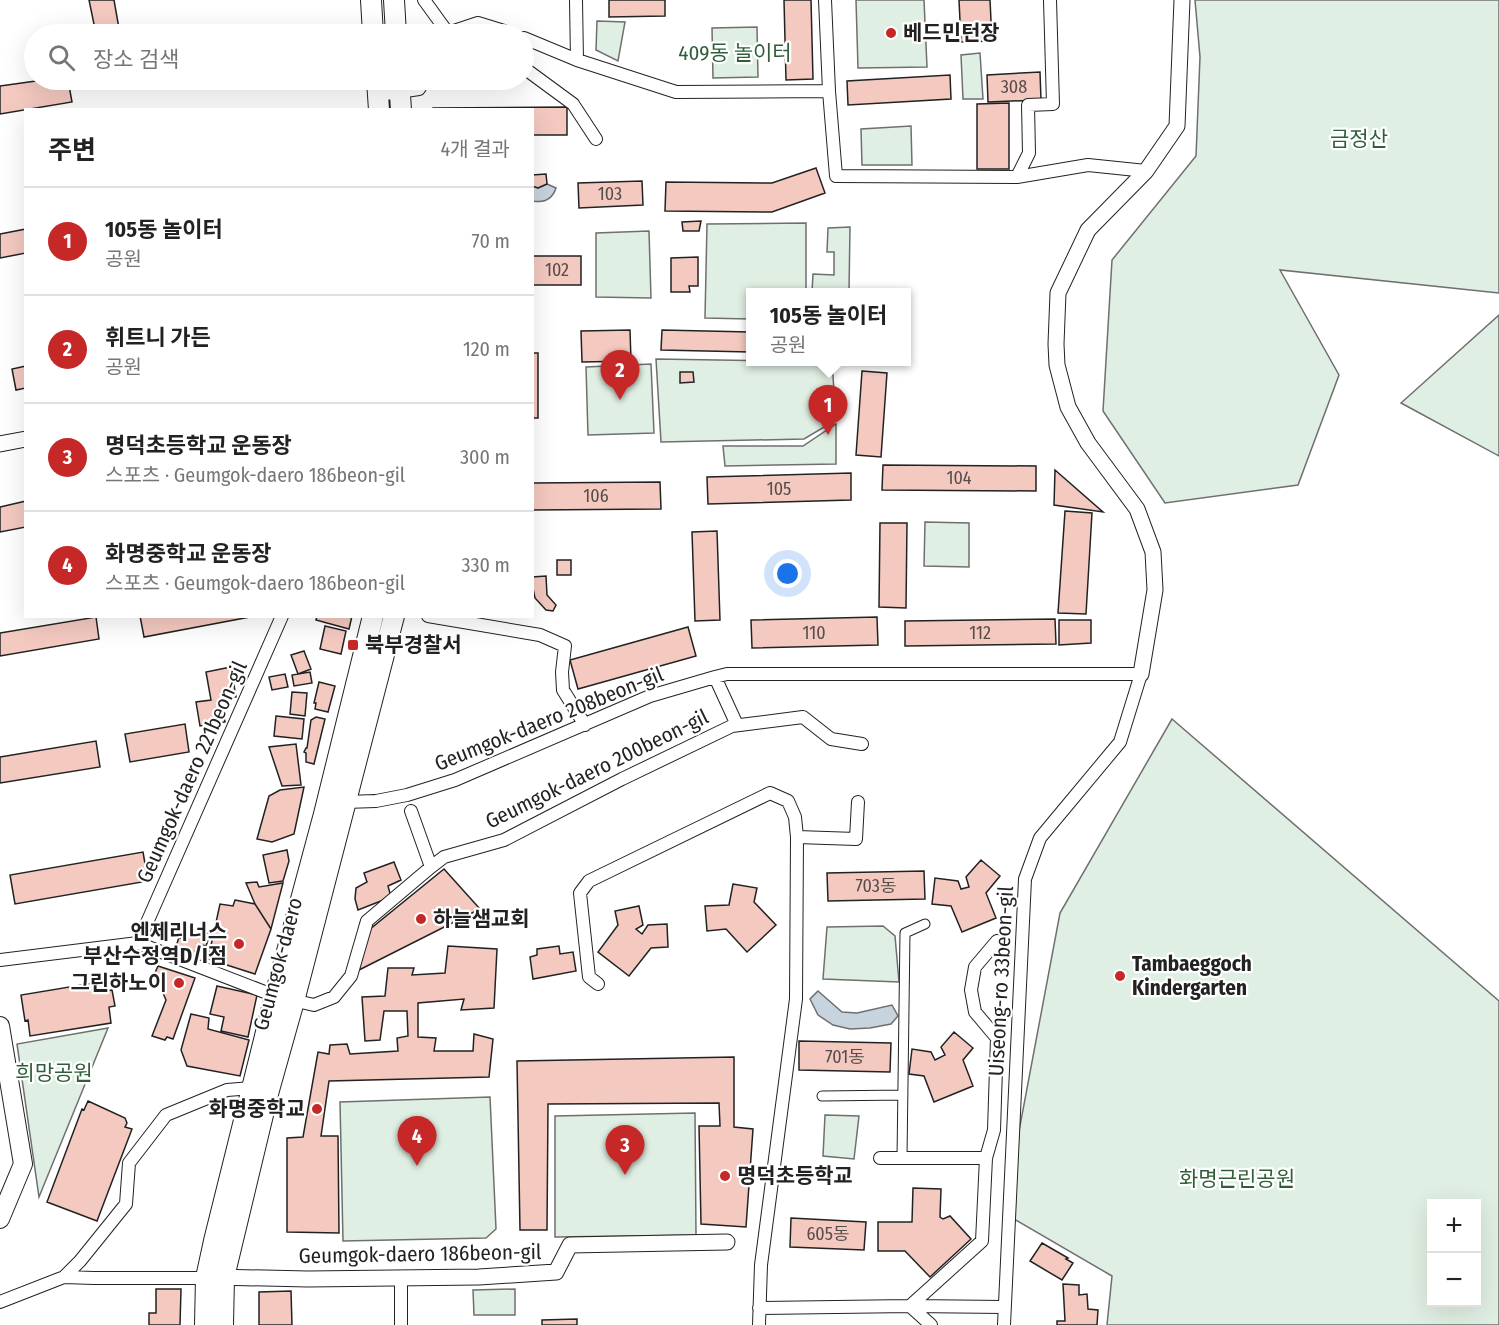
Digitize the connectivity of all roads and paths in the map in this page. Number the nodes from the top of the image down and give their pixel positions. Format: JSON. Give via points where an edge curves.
{"nodes":[{"id":1,"x":371,"y":0,"type":"edge"},
{"id":2,"x":394,"y":0,"type":"edge"},
{"id":3,"x":424,"y":0,"type":"edge"},
{"id":4,"x":576,"y":0,"type":"edge"},
{"id":5,"x":825,"y":0,"type":"edge"},
{"id":6,"x":1050,"y":0,"type":"edge"},
{"id":7,"x":1182,"y":0,"type":"edge"},
{"id":8,"x":372,"y":24,"type":"edge"},
{"id":9,"x":395,"y":24,"type":"edge"},
{"id":10,"x":441,"y":24,"type":"edge"},
{"id":11,"x":534,"y":42,"type":"edge"},
{"id":12,"x":577,"y":60,"type":"junction"},
{"id":13,"x":534,"y":75,"type":"edge"},
{"id":14,"x":415,"y":90,"type":"edge"},
{"id":15,"x":829,"y":91,"type":"junction"},
{"id":16,"x":400,"y":94,"type":"edge"},
{"id":17,"x":378,"y":95,"type":"edge"},
{"id":18,"x":596,"y":139,"type":"dead end"},
{"id":19,"x":1146,"y":171,"type":"junction"},
{"id":20,"x":1017,"y":177,"type":"junction"},
{"id":21,"x":24,"y":440,"type":"edge"},
{"id":22,"x":0,"y":444,"type":"edge"},
{"id":23,"x":281,"y":618,"type":"edge"},
{"id":24,"x":373,"y":618,"type":"edge"},
{"id":25,"x":393,"y":618,"type":"edge"},
{"id":26,"x":440,"y":618,"type":"edge"},
{"id":27,"x":1142,"y":674,"type":"junction"},
{"id":28,"x":715,"y":677,"type":"junction"},
{"id":29,"x":737,"y":724,"type":"junction"},
{"id":30,"x":585,"y":725,"type":"junction"},
{"id":31,"x":862,"y":744,"type":"dead end"},
{"id":32,"x":345,"y":802,"type":"junction"},
{"id":33,"x":858,"y":802,"type":"dead end"},
{"id":34,"x":411,"y":811,"type":"dead end"},
{"id":35,"x":797,"y":837,"type":"junction"},
{"id":36,"x":431,"y":867,"type":"junction"},
{"id":37,"x":925,"y":924,"type":"dead end"},
{"id":38,"x":998,"y":941,"type":"dead end"},
{"id":39,"x":138,"y":943,"type":"junction"},
{"id":40,"x":0,"y":960,"type":"edge"},
{"id":41,"x":598,"y":984,"type":"dead end"},
{"id":42,"x":275,"y":996,"type":"junction"},
{"id":43,"x":294,"y":1001,"type":"junction"},
{"id":44,"x":0,"y":1026,"type":"edge"},
{"id":45,"x":252,"y":1088,"type":"junction"},
{"id":46,"x":903,"y":1095,"type":"junction"},
{"id":47,"x":822,"y":1096,"type":"dead end"},
{"id":48,"x":880,"y":1158,"type":"dead end"},
{"id":49,"x":902,"y":1158,"type":"junction"},
{"id":50,"x":986,"y":1158,"type":"junction"},
{"id":51,"x":0,"y":1219,"type":"edge"},
{"id":52,"x":727,"y":1242,"type":"dead end"},
{"id":53,"x":64,"y":1277,"type":"junction"},
{"id":54,"x":215,"y":1277,"type":"junction"},
{"id":55,"x":401,"y":1277,"type":"junction"},
{"id":56,"x":0,"y":1302,"type":"edge"},
{"id":57,"x":910,"y":1305,"type":"junction"},
{"id":58,"x":1004,"y":1307,"type":"junction"},
{"id":59,"x":759,"y":1308,"type":"junction"},
{"id":60,"x":205,"y":1325,"type":"edge"},
{"id":61,"x":223,"y":1325,"type":"edge"},
{"id":62,"x":401,"y":1325,"type":"edge"},
{"id":63,"x":759,"y":1325,"type":"edge"},
{"id":64,"x":932,"y":1325,"type":"edge"},
{"id":65,"x":1004,"y":1325,"type":"edge"}],
"edges":[{"from":1,"to":8,"type":"main road"},
{"from":2,"to":9,"type":"main road"},
{"from":3,"to":10,"type":"street"},
{"from":4,"to":12,"type":"street"},
{"from":5,"to":15,"type":"street"},
{"from":6,"to":20,"type":"street","via":[[1053,104],[1028,105],[1029,153]]},
{"from":7,"to":19,"type":"street","via":[[1177,126]]},
{"from":11,"to":12,"type":"street"},
{"from":12,"to":15,"type":"street","via":[[676,92]]},
{"from":13,"to":18,"type":"street","via":[[573,104]]},
{"from":14,"to":16,"type":"street"},
{"from":15,"to":20,"type":"street","via":[[836,176]]},
{"from":16,"to":17,"type":"street"},
{"from":19,"to":20,"type":"street","via":[[1088,165]]},
{"from":19,"to":27,"type":"street","via":[[1088,230],[1059,293],[1056,344],[1068,407],[1088,443],[1137,509],[1153,552],[1155,590]]},
{"from":21,"to":22,"type":"street"},
{"from":23,"to":39,"type":"street","name":"Geumgok-daero 221beon-gil"},
{"from":24,"to":42,"type":"main road","name":"Geumgok-daero"},
{"from":25,"to":32,"type":"main road","name":"Geumgok-daero"},
{"from":26,"to":30,"type":"street","via":[[540,635],[565,646],[563,690]]},
{"from":27,"to":28,"type":"street","name":"Geumgok-daero 208beon-gil"},
{"from":27,"to":58,"type":"street","name":"Uiseong-ro 33beon-gil","via":[[1120,742],[1040,838],[1025,879]]},
{"from":28,"to":29,"type":"street"},
{"from":28,"to":30,"type":"street","name":"Geumgok-daero 208beon-gil","via":[[650,696]]},
{"from":29,"to":31,"type":"street","name":"Geumgok-daero 200beon-gil","via":[[803,717],[831,739]]},
{"from":29,"to":36,"type":"street","name":"Geumgok-daero 200beon-gil","via":[[504,840],[444,857]]},
{"from":30,"to":32,"type":"street","name":"Geumgok-daero 208beon-gil","via":[[455,780],[407,795]]},
{"from":32,"to":43,"type":"main road","name":"Geumgok-daero"},
{"from":33,"to":35,"type":"street","via":[[856,839]]},
{"from":34,"to":36,"type":"street"},
{"from":35,"to":41,"type":"street","via":[[788,801],[770,793],[589,881],[580,893],[590,977]]},
{"from":35,"to":59,"type":"street","via":[[796,999],[761,1265]]},
{"from":36,"to":43,"type":"street","name":"Geumgok-daero 200beon-gil","via":[[367,921],[351,976],[334,997],[314,1005]]},
{"from":37,"to":46,"type":"street","via":[[905,933]]},
{"from":38,"to":50,"type":"street","via":[[975,967],[971,990],[975,1012],[997,1038],[994,1131]]},
{"from":39,"to":40,"type":"street"},
{"from":39,"to":42,"type":"street","name":"Geumgok-daero 200beon-gil"},
{"from":42,"to":43,"type":"street","name":"Geumgok-daero 200beon-gil"},
{"from":42,"to":45,"type":"main road","name":"Geumgok-daero"},
{"from":43,"to":54,"type":"main road","name":"Geumgok-daero"},
{"from":44,"to":51,"type":"main road","via":[[23,1164]]},
{"from":45,"to":53,"type":"street","via":[[227,1090],[166,1115],[129,1163],[126,1204]]},
{"from":45,"to":54,"type":"main road","name":"Geumgok-daero","via":[[214,1241]]},
{"from":46,"to":47,"type":"street"},
{"from":46,"to":49,"type":"street"},
{"from":48,"to":49,"type":"street"},
{"from":49,"to":50,"type":"street"},
{"from":50,"to":57,"type":"street","via":[[982,1241]]},
{"from":52,"to":55,"type":"street","name":"Geumgok-daero 186beon-gil","via":[[570,1245],[556,1272]]},
{"from":53,"to":54,"type":"street"},
{"from":53,"to":56,"type":"street"},
{"from":54,"to":55,"type":"street","name":"Geumgok-daero 186beon-gil"},
{"from":54,"to":60,"type":"main road","name":"Geumgok-daero"},
{"from":54,"to":61,"type":"main road","name":"Geumgok-daero"},
{"from":55,"to":62,"type":"street"},
{"from":57,"to":58,"type":"street"},
{"from":57,"to":59,"type":"street"},
{"from":57,"to":64,"type":"street"},
{"from":58,"to":65,"type":"street","name":"Uiseong-ro 33beon-gil"},
{"from":59,"to":63,"type":"street"}]}
